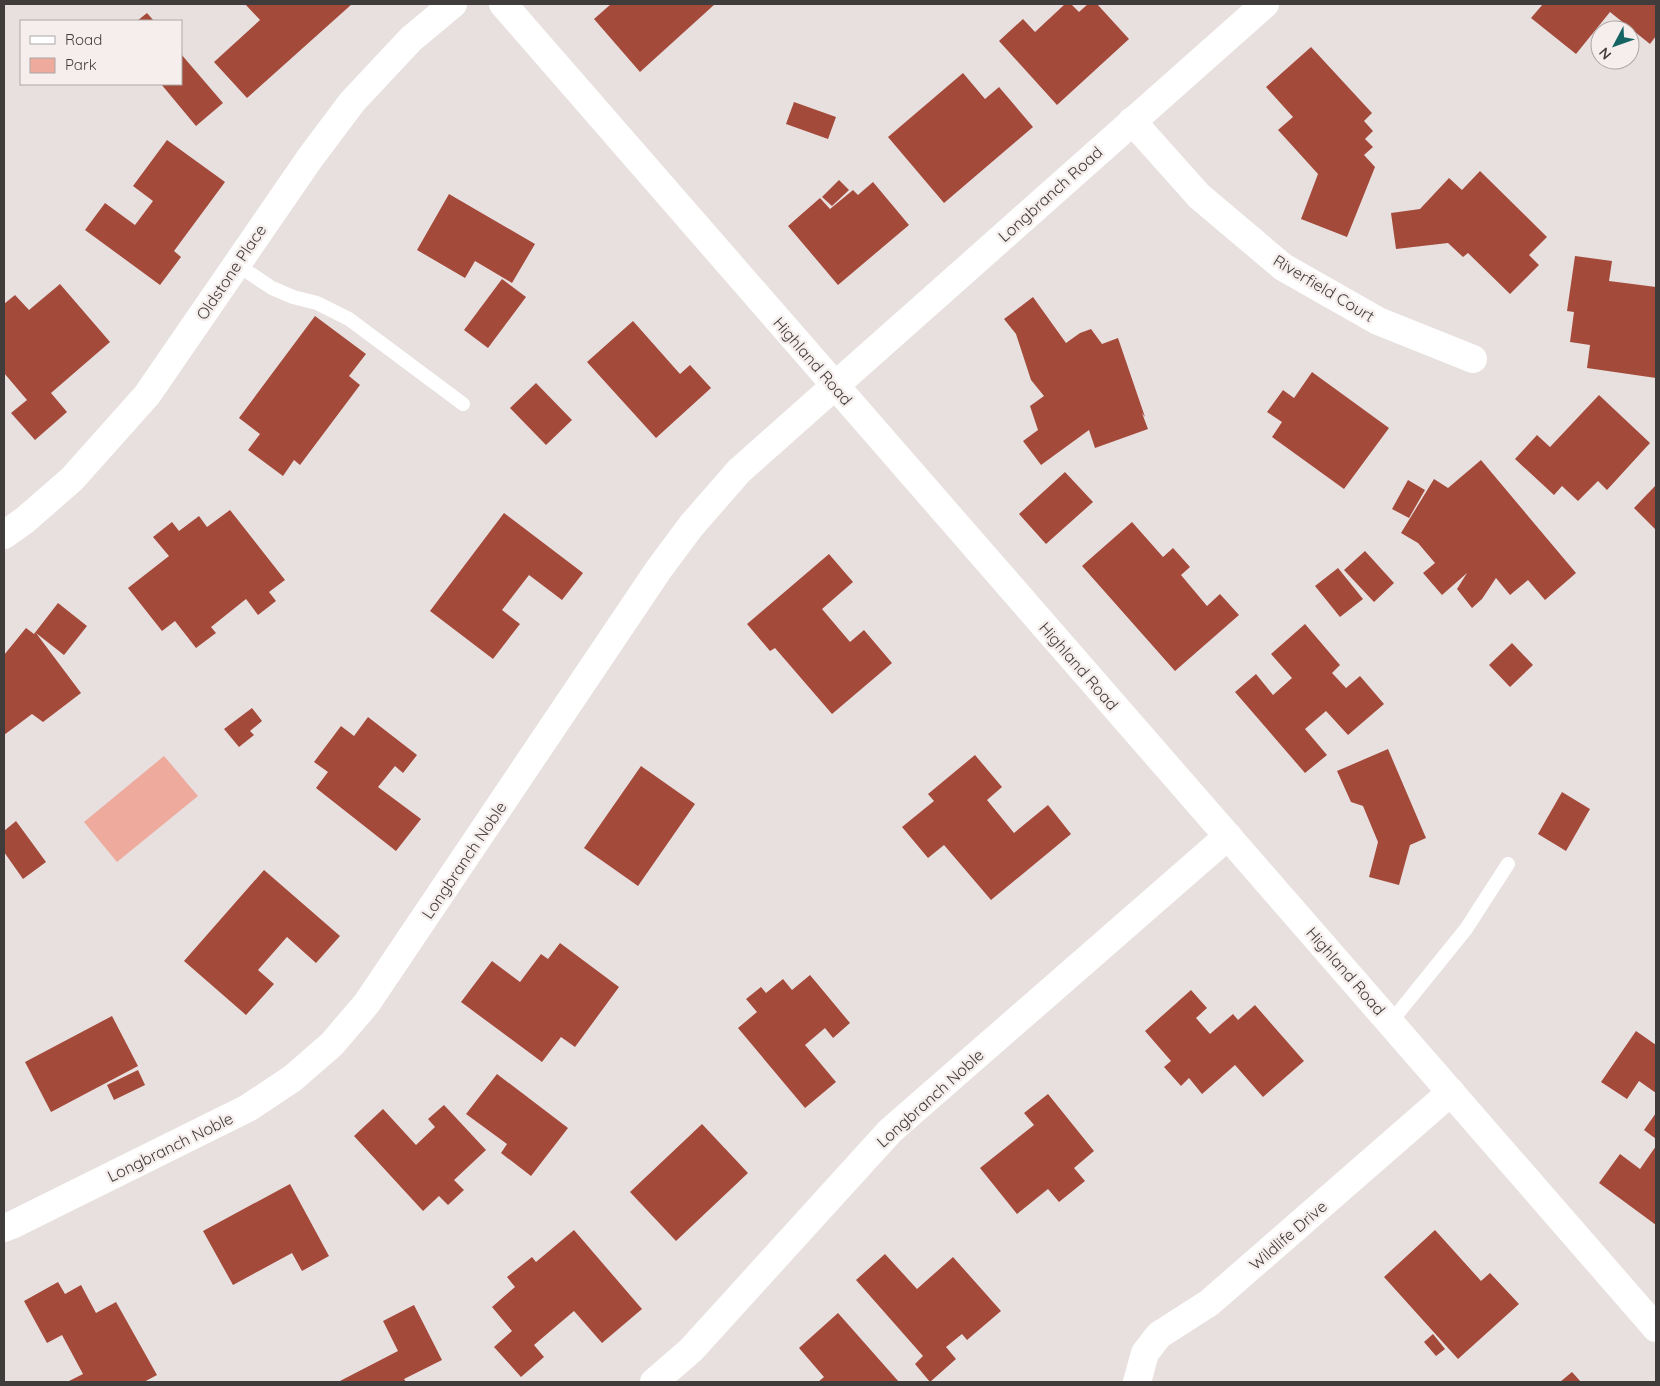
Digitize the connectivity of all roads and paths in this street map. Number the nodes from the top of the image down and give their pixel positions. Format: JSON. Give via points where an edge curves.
{"nodes":[{"id":1,"x":454,"y":4,"type":"edge"},
{"id":2,"x":503,"y":4,"type":"edge"},
{"id":3,"x":1265,"y":4,"type":"edge"},
{"id":4,"x":1132,"y":121,"type":"junction"},
{"id":5,"x":236,"y":264,"type":"junction"},
{"id":6,"x":1473,"y":359,"type":"dead end"},
{"id":7,"x":834,"y":385,"type":"junction"},
{"id":8,"x":462,"y":404,"type":"dead end"},
{"id":9,"x":4,"y":535,"type":"edge"},
{"id":10,"x":1228,"y":836,"type":"junction"},
{"id":11,"x":1508,"y":864,"type":"dead end"},
{"id":12,"x":1390,"y":1022,"type":"junction"},
{"id":13,"x":1451,"y":1092,"type":"junction"},
{"id":14,"x":4,"y":1228,"type":"edge"},
{"id":15,"x":1656,"y":1328,"type":"edge"},
{"id":16,"x":654,"y":1382,"type":"edge"},
{"id":17,"x":1137,"y":1382,"type":"edge"}],
"edges":[{"from":1,"to":5,"type":"street","name":"Oldstone Place","via":[[411,39],[352,102]]},
{"from":2,"to":7,"type":"street","name":"Highland Road"},
{"from":3,"to":4,"type":"street","name":"Longbranch Road"},
{"from":4,"to":6,"type":"street","name":"Riverfield Court","via":[[1199,196],[1283,267],[1378,322]]},
{"from":4,"to":7,"type":"street","name":"Longbranch Road"},
{"from":5,"to":8,"type":"lane","via":[[272,288],[349,319]]},
{"from":5,"to":9,"type":"street","name":"Oldstone Place","via":[[147,395],[72,479]]},
{"from":7,"to":10,"type":"street","name":"Highland Road"},
{"from":7,"to":14,"type":"street","name":"Longbranch Noble","via":[[739,471],[691,526],[367,1003],[332,1044],[293,1078],[248,1108]]},
{"from":10,"to":12,"type":"street","name":"Highland Road"},
{"from":10,"to":16,"type":"street","name":"Longbranch Noble","via":[[890,1131],[691,1350]]},
{"from":11,"to":12,"type":"lane","via":[[1466,930]]},
{"from":12,"to":13,"type":"street","name":"Highland Road"},
{"from":13,"to":15,"type":"street","name":"Highland Road"},
{"from":13,"to":17,"type":"street","name":"Wildlife Drive","via":[[1209,1303],[1159,1335],[1146,1353]]}]}
